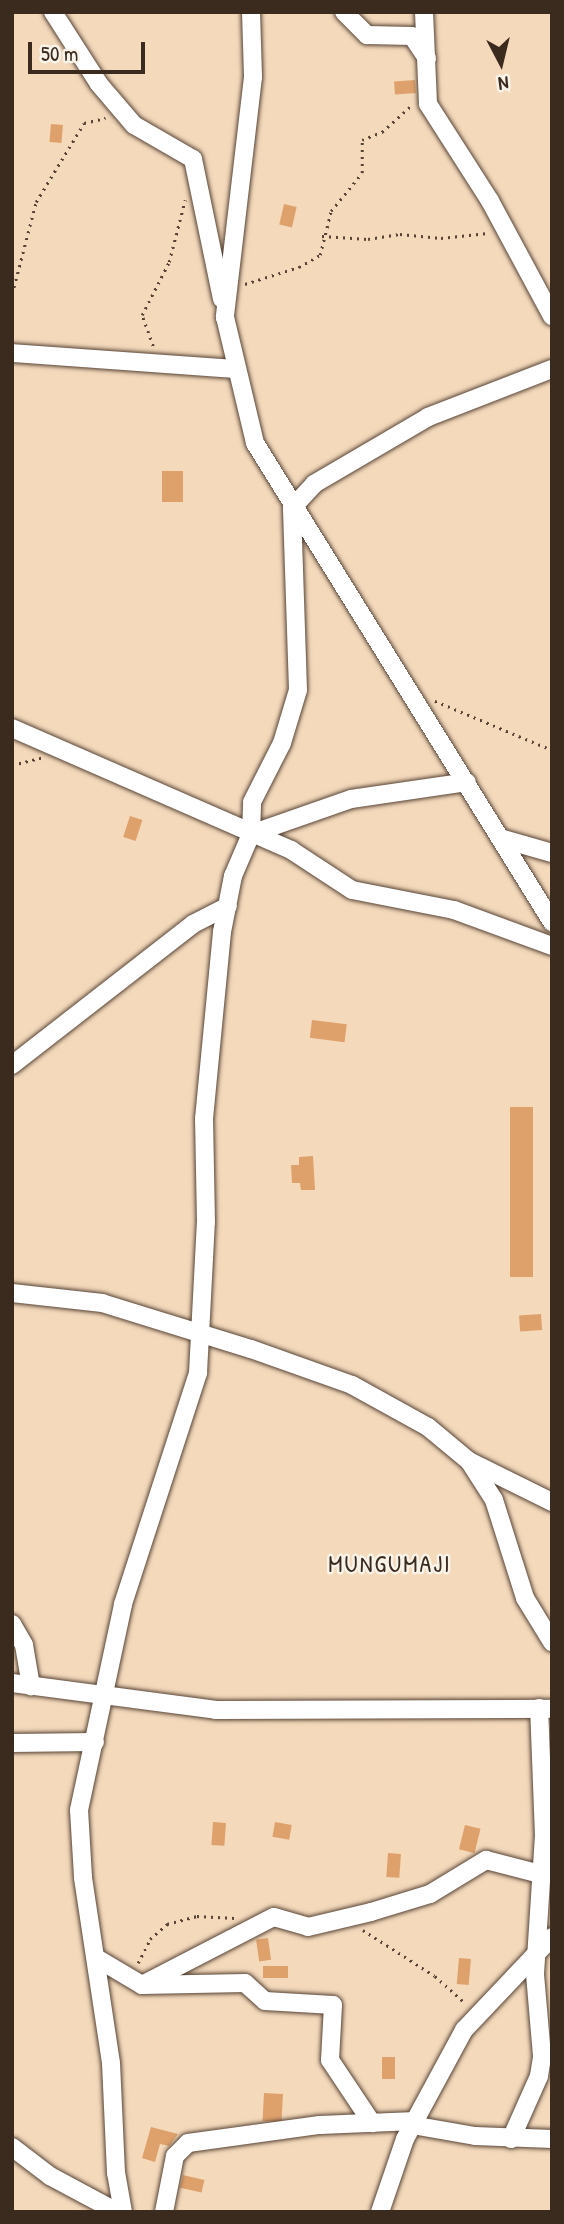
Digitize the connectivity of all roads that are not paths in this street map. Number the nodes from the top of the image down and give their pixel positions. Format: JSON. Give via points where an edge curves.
{"nodes":[{"id":1,"x":53,"y":12,"type":"edge"},
{"id":2,"x":251,"y":12,"type":"edge"},
{"id":3,"x":344,"y":12,"type":"edge"},
{"id":4,"x":424,"y":12,"type":"edge"},
{"id":5,"x":427,"y":58,"type":"junction"},
{"id":6,"x":552,"y":316,"type":"edge"},
{"id":7,"x":225,"y":317,"type":"junction"},
{"id":8,"x":12,"y":353,"type":"edge"},
{"id":9,"x":236,"y":369,"type":"junction"},
{"id":10,"x":552,"y":369,"type":"edge"},
{"id":11,"x":292,"y":508,"type":"junction"},
{"id":12,"x":12,"y":728,"type":"edge"},
{"id":13,"x":467,"y":782,"type":"junction"},
{"id":14,"x":251,"y":834,"type":"junction"},
{"id":15,"x":503,"y":839,"type":"junction"},
{"id":16,"x":552,"y":853,"type":"edge"},
{"id":17,"x":228,"y":906,"type":"junction"},
{"id":18,"x":552,"y":922,"type":"edge"},
{"id":19,"x":552,"y":946,"type":"edge"},
{"id":20,"x":12,"y":1065,"type":"edge"},
{"id":21,"x":12,"y":1293,"type":"edge"},
{"id":22,"x":201,"y":1335,"type":"junction"},
{"id":23,"x":469,"y":1461,"type":"junction"},
{"id":24,"x":552,"y":1502,"type":"edge"},
{"id":25,"x":12,"y":1623,"type":"edge"},
{"id":26,"x":552,"y":1642,"type":"edge"},
{"id":27,"x":12,"y":1683,"type":"edge"},
{"id":28,"x":31,"y":1686,"type":"junction"},
{"id":29,"x":103,"y":1697,"type":"junction"},
{"id":30,"x":545,"y":1708,"type":"edge"},
{"id":31,"x":95,"y":1742,"type":"junction"},
{"id":32,"x":12,"y":1743,"type":"edge"},
{"id":33,"x":547,"y":1768,"type":"edge"},
{"id":34,"x":544,"y":1875,"type":"junction"},
{"id":35,"x":552,"y":1937,"type":"edge"},
{"id":36,"x":536,"y":1953,"type":"junction"},
{"id":37,"x":98,"y":1959,"type":"junction"},
{"id":38,"x":137,"y":1983,"type":"junction"},
{"id":39,"x":372,"y":2123,"type":"junction"},
{"id":40,"x":414,"y":2123,"type":"junction"},
{"id":41,"x":511,"y":2139,"type":"junction"},
{"id":42,"x":552,"y":2139,"type":"edge"},
{"id":43,"x":12,"y":2147,"type":"edge"},
{"id":44,"x":117,"y":2212,"type":"edge"},
{"id":45,"x":123,"y":2212,"type":"edge"},
{"id":46,"x":164,"y":2212,"type":"edge"},
{"id":47,"x":380,"y":2212,"type":"edge"}],
"edges":[{"from":1,"to":7,"type":"street","via":[[99,84],[128,117],[146,134],[193,159]]},
{"from":2,"to":7,"type":"street","via":[[253,77]]},
{"from":3,"to":5,"type":"street","via":[[367,35],[412,36]]},
{"from":4,"to":5,"type":"street"},
{"from":5,"to":6,"type":"street","via":[[432,113],[513,241]]},
{"from":7,"to":9,"type":"street"},
{"from":8,"to":9,"type":"street"},
{"from":9,"to":11,"type":"street","via":[[255,443]]},
{"from":10,"to":11,"type":"street","via":[[428,417],[314,484]]},
{"from":11,"to":13,"type":"street"},
{"from":11,"to":14,"type":"street","via":[[290,544],[299,612],[298,690],[282,743],[252,802]]},
{"from":12,"to":14,"type":"street"},
{"from":13,"to":14,"type":"street","via":[[376,793]]},
{"from":13,"to":15,"type":"street"},
{"from":14,"to":17,"type":"street","via":[[233,876]]},
{"from":14,"to":19,"type":"street","via":[[300,855],[352,890],[464,913]]},
{"from":15,"to":16,"type":"street"},
{"from":15,"to":18,"type":"street"},
{"from":17,"to":20,"type":"street","via":[[193,924]]},
{"from":17,"to":22,"type":"street","via":[[207,1078]]},
{"from":21,"to":22,"type":"street","via":[[102,1303]]},
{"from":22,"to":23,"type":"street","via":[[317,1372],[385,1401]]},
{"from":22,"to":29,"type":"street","via":[[198,1373],[123,1604]]},
{"from":23,"to":24,"type":"street"},
{"from":23,"to":26,"type":"street","via":[[494,1500],[526,1598]]},
{"from":25,"to":28,"type":"street","via":[[24,1645]]},
{"from":27,"to":28,"type":"street"},
{"from":28,"to":29,"type":"street"},
{"from":29,"to":30,"type":"street","via":[[216,1710],[302,1713]]},
{"from":29,"to":31,"type":"street"},
{"from":30,"to":33,"type":"street"},
{"from":31,"to":32,"type":"street"},
{"from":31,"to":37,"type":"street","via":[[79,1810],[79,1840]]},
{"from":33,"to":34,"type":"street"},
{"from":34,"to":36,"type":"street"},
{"from":34,"to":38,"type":"street","via":[[486,1860],[430,1894],[345,1919],[308,1927],[274,1917]]},
{"from":35,"to":36,"type":"street"},
{"from":36,"to":40,"type":"street","via":[[455,2045]]},
{"from":36,"to":41,"type":"street","via":[[541,2067]]},
{"from":37,"to":38,"type":"street"},
{"from":37,"to":45,"type":"street"},
{"from":38,"to":39,"type":"street","via":[[245,1983],[265,2001],[333,2005],[330,2060],[349,2096]]},
{"from":39,"to":40,"type":"street"},
{"from":39,"to":46,"type":"street","via":[[320,2124],[188,2143],[175,2156]]},
{"from":40,"to":41,"type":"street"},
{"from":40,"to":47,"type":"street"},
{"from":41,"to":42,"type":"street"},
{"from":43,"to":44,"type":"street","via":[[50,2176]]}]}
